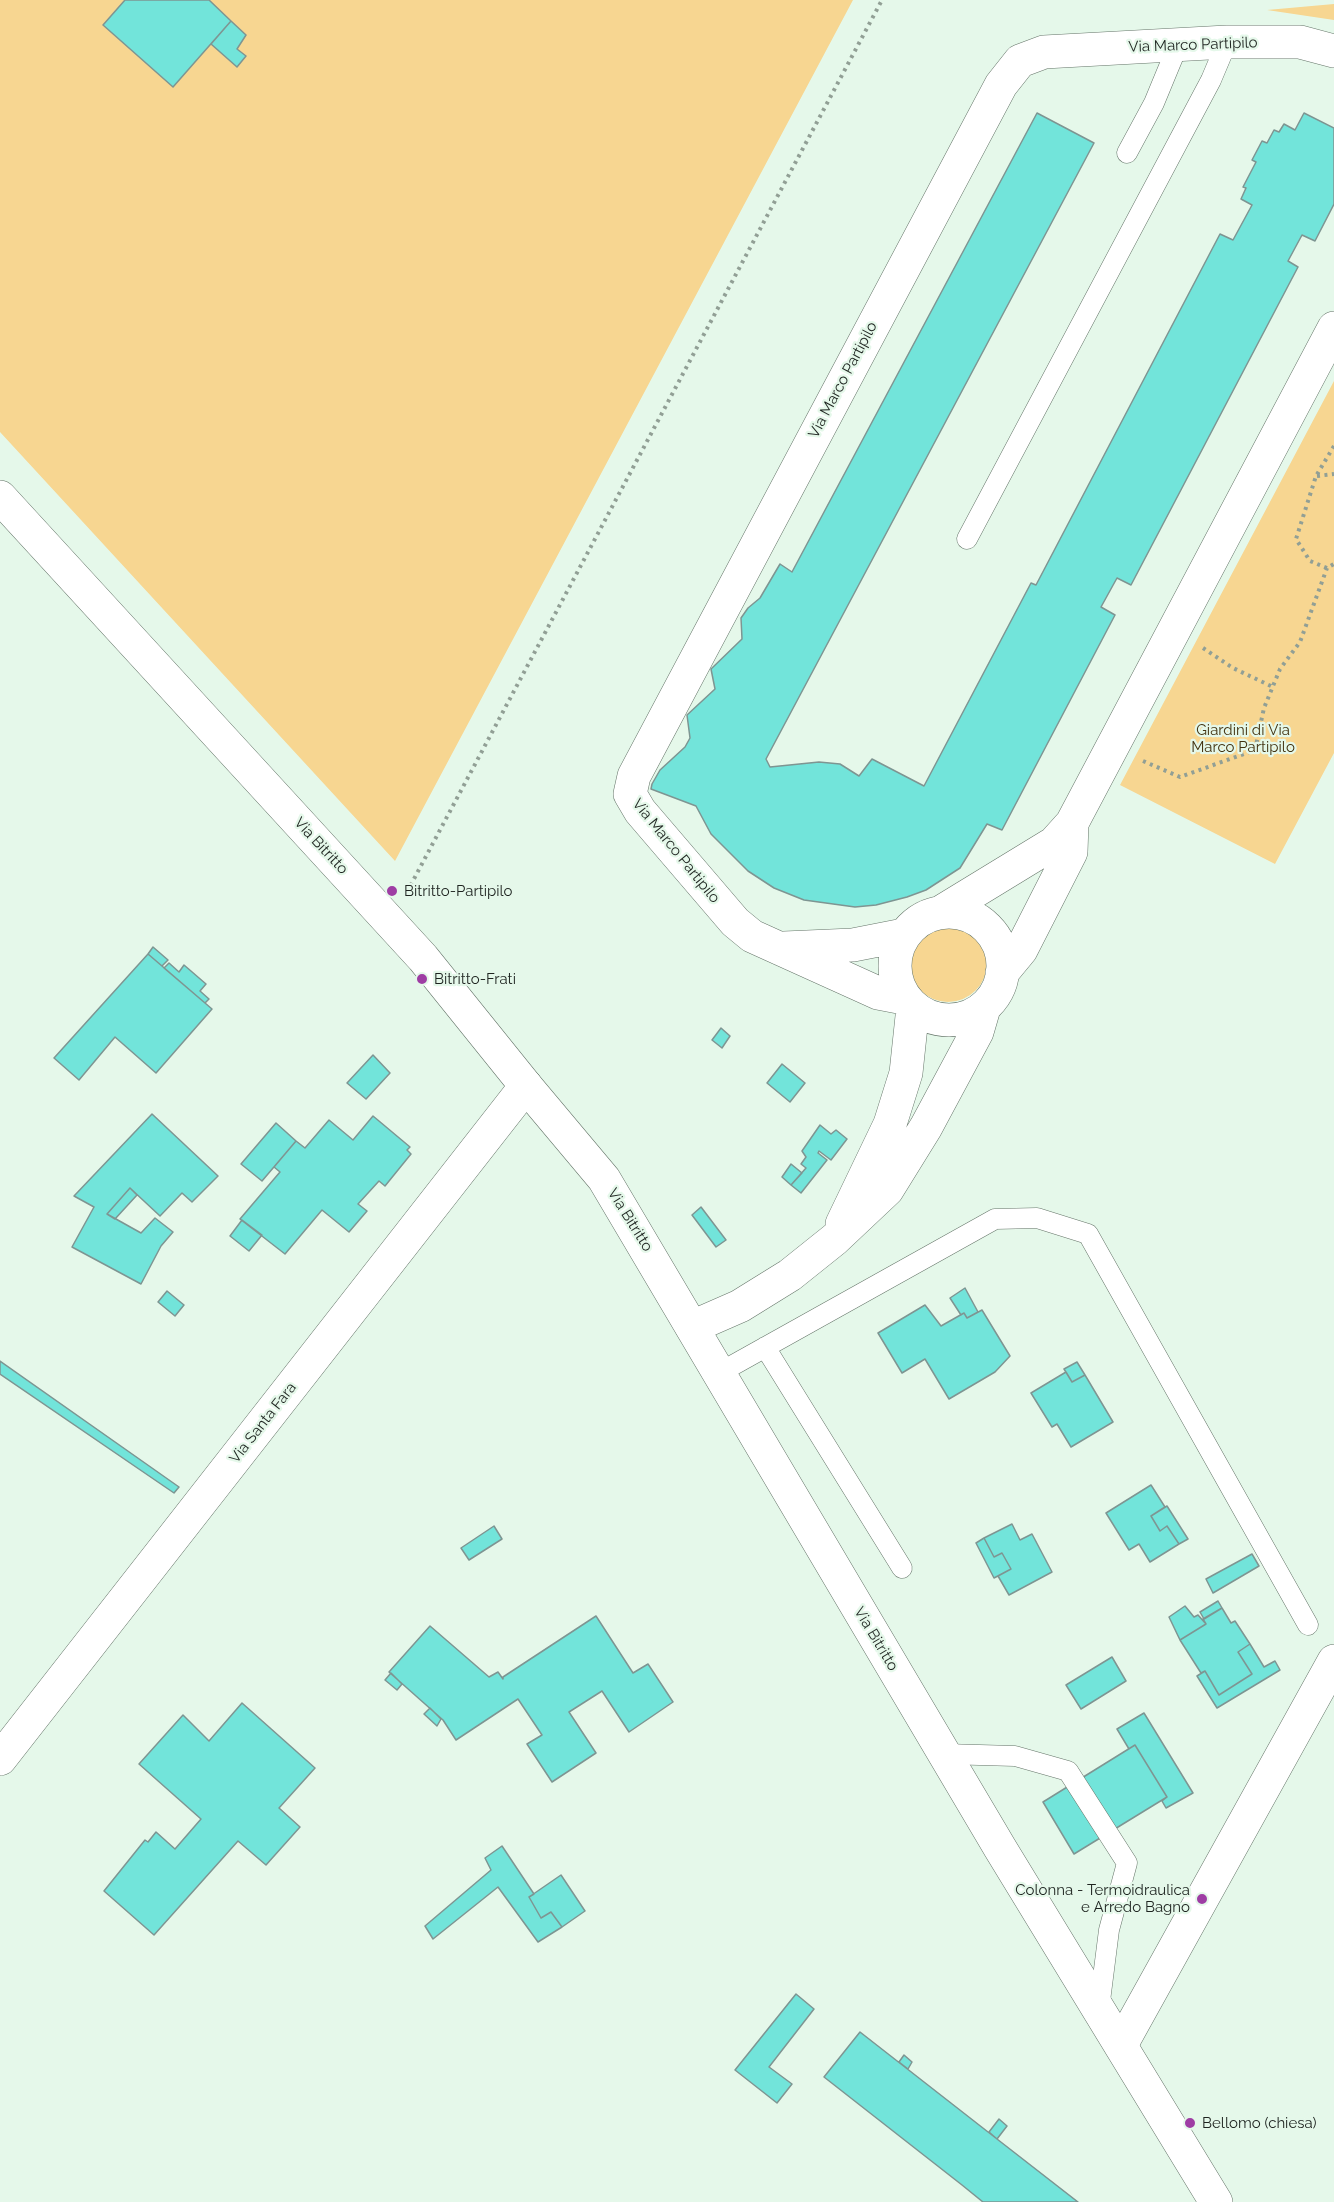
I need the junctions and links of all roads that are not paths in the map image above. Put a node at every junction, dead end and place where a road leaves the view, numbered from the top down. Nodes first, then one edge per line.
1 (1227, 42) junction
2 (1178, 45) junction
3 (1334, 51) edge
4 (1127, 153) dead end
5 (1334, 328) edge
6 (0, 497) edge
7 (967, 539) dead end
8 (1072, 823) junction
9 (941, 912) junction
10 (904, 935) junction
11 (777, 948) junction
12 (1002, 973) junction
13 (909, 1002) junction
14 (984, 1008) junction
15 (526, 1086) junction
16 (835, 1239) junction
17 (692, 1327) junction
18 (765, 1347) junction
19 (719, 1373) junction
20 (902, 1568) dead end
21 (1308, 1624) dead end
22 (1330, 1675) edge
23 (944, 1754) junction
24 (0, 1759) edge
25 (1100, 2009) junction
26 (1121, 2045) junction
27 (1216, 2202) edge

1 - 2 street, Via Marco Partipilo
1 - 3 street, Via Marco Partipilo
1 - 7 lane
2 - 4 lane
2 - 11 street, Via Marco Partipilo
5 - 8 street
6 - 15 street, Via Bitritto
8 - 9 street
8 - 12 street
9 - 10 street
9 - 12 street
10 - 11 street, Via Marco Partipilo
10 - 13 street
11 - 13 street, Via Marco Partipilo
12 - 14 street
13 - 14 street
13 - 16 street
14 - 16 street
15 - 17 street, Via Bitritto
15 - 24 street, Via Santa Fara
16 - 17 street
17 - 19 street, Via Bitritto
18 - 19 lane
18 - 20 lane
18 - 21 lane
19 - 23 street, Via Bitritto
22 - 26 street
23 - 25 street, Via Bitritto
23 - 25 lane
25 - 26 street, Via Bitritto
26 - 27 street, Via Bitritto

